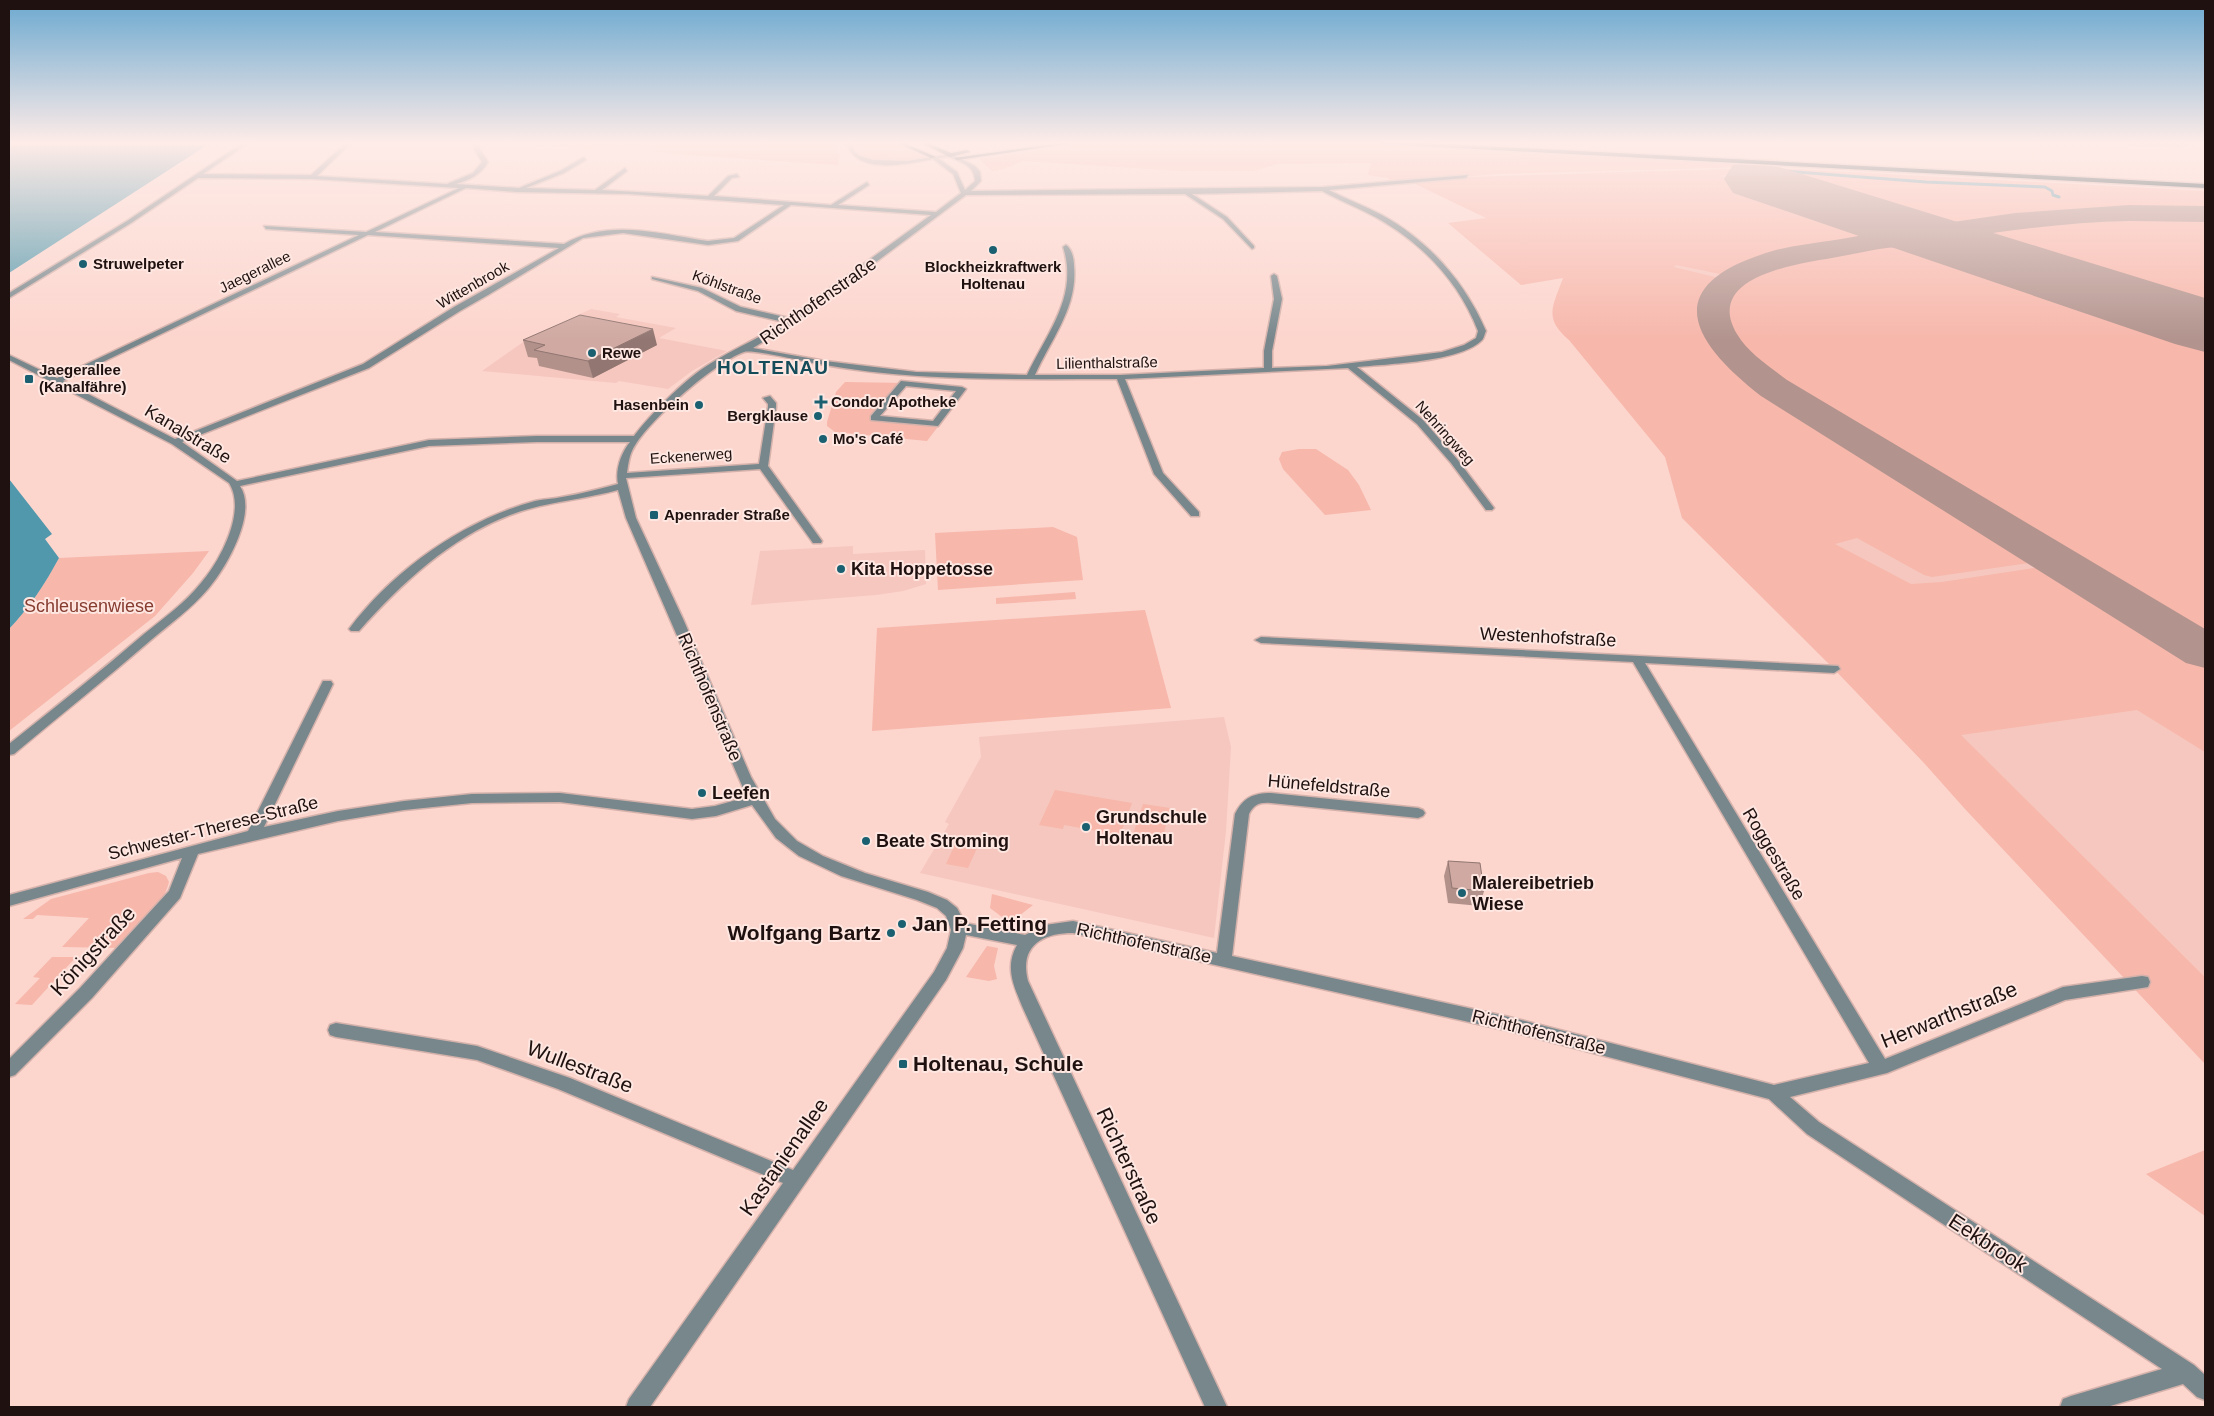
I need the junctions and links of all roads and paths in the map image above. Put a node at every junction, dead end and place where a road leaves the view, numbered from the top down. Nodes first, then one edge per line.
1 (147, 208) edge
2 (420, 208) edge
3 (783, 208) edge
4 (859, 208) edge
5 (945, 208) edge
6 (1210, 208) edge
7 (1363, 208) edge
8 (937, 214) junction
9 (266, 228) dead end
10 (368, 233) junction
11 (564, 246) junction
12 (1066, 247) dead end
13 (1252, 247) dead end
14 (1274, 276) dead end
15 (654, 278) dead end
16 (9, 296) edge
17 (791, 321) junction
18 (748, 349) junction
19 (9, 356) edge
20 (1350, 366) junction
21 (1268, 371) junction
22 (1030, 377) junction
23 (1120, 377) junction
24 (56, 381) junction
25 (767, 398) dead end
26 (935, 424) joint
27 (635, 439) junction
28 (174, 442) junction
29 (763, 466) junction
30 (622, 481) junction
31 (235, 484) junction
32 (1489, 508) dead end
33 (1195, 514) dead end
34 (817, 541) dead end
35 (356, 629) dead end
36 (1261, 640) dead end
37 (1637, 659) junction
38 (1834, 669) dead end
39 (327, 684) dead end
40 (9, 750) edge
41 (755, 799) junction
42 (1418, 813) dead end
43 (255, 832) junction
44 (192, 850) junction
45 (9, 900) edge
46 (959, 928) junction
47 (1027, 941) junction
48 (1224, 959) junction
49 (2142, 982) dead end
50 (336, 1030) dead end
51 (1881, 1068) junction
52 (9, 1070) edge
53 (1774, 1093) junction
54 (798, 1180) junction
55 (2186, 1373) junction
56 (2205, 1389) edge
57 (637, 1407) edge
58 (1216, 1407) edge
59 (2072, 1407) edge

1 - 16 street
2 - 10 street, Jaegerallee
3 - 11 street, Wittenbrook
4 - 8 street
5 - 8 street, Richthofenstraße
6 - 13 street
7 - 20 street, Lilienthalstraße
8 - 17 street, Richthofenstraße
9 - 10 street
10 - 11 street
10 - 24 street, Jaegerallee
11 - 28 street, Wittenbrook
12 - 22 street
14 - 21 street
15 - 17 street, Köhlstraße
17 - 18 street, Richthofenstraße
18 - 22 street, Lilienthalstraße
18 - 27 street, Richthofenstraße
19 - 24 street, Kanalstraße
20 - 21 street, Lilienthalstraße
20 - 32 street, Nehringweg
21 - 23 street, Lilienthalstraße
22 - 23 street, Lilienthalstraße
23 - 33 street
24 - 28 street, Kanalstraße
25 - 29 street
26 - 26 street
27 - 30 street, Richthofenstraße
27 - 31 street
28 - 31 street, Kanalstraße
29 - 30 street, Eckenerweg
29 - 34 street
30 - 35 street, Eckenerweg
30 - 41 street, Richthofenstraße
31 - 40 street, Kanalstraße
36 - 37 street, Westenhofstraße
37 - 38 street, Westenhofstraße
37 - 51 street, Roggestraße
39 - 43 street
41 - 43 street, Schwester-Therese-Straße
41 - 46 street, Richthofenstraße
42 - 48 street, Hünefeldstraße
43 - 44 street, Schwester-Therese-Straße
44 - 45 street, Schwester-Therese-Straße
44 - 52 street, Königstraße
46 - 47 street
46 - 54 street, Kastanienallee
47 - 48 street, Richthofenstraße
47 - 58 street, Richterstraße
48 - 53 street, Richthofenstraße
49 - 51 street, Herwarthstraße
50 - 54 street, Wullestraße
51 - 53 street, Herwarthstraße
53 - 55 street, Eekbrook
54 - 57 street, Kastanienallee
55 - 56 street, Eekbrook
55 - 59 street

